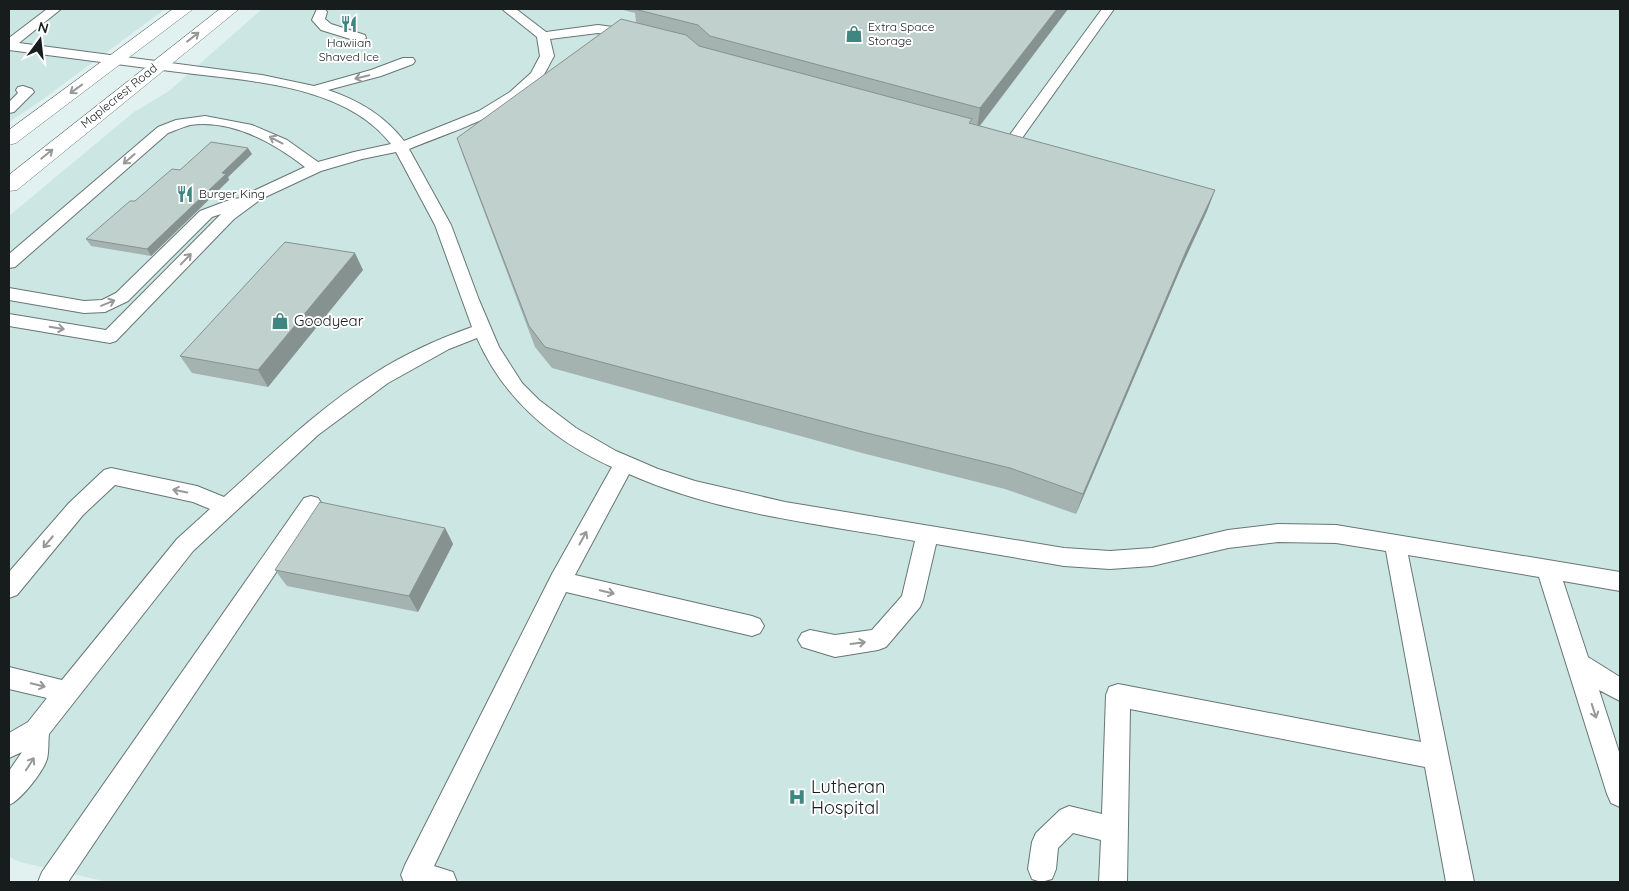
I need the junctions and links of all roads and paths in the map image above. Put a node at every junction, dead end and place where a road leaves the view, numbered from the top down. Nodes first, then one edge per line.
1 (55, 9) edge
2 (184, 9) edge
3 (230, 9) edge
4 (508, 9) edge
5 (1108, 9) edge
6 (320, 12) dead end
7 (543, 36) junction
8 (642, 36) edge
9 (360, 38) dead end
10 (9, 45) edge
11 (116, 60) junction
12 (408, 61) dead end
13 (157, 65) junction
14 (23, 90) dead end
15 (314, 90) junction
16 (9, 109) edge
17 (981, 137) edge
18 (9, 139) edge
19 (403, 146) junction
20 (316, 168) junction
21 (9, 184) edge
22 (255, 196) junction
23 (9, 263) edge
24 (9, 294) edge
25 (9, 320) edge
26 (483, 329) junction
27 (624, 464) junction
28 (311, 504) dead end
29 (226, 507) junction
30 (927, 534) junction
31 (1395, 544) junction
32 (1548, 569) junction
33 (560, 581) junction
34 (1620, 581) edge
35 (9, 588) edge
36 (752, 626) dead end
37 (810, 640) dead end
38 (1579, 664) junction
39 (9, 678) edge
40 (1620, 690) edge
41 (67, 692) junction
42 (37, 730) junction
43 (9, 746) edge
44 (1436, 757) junction
45 (9, 792) edge
46 (1620, 794) edge
47 (1114, 830) junction
48 (1042, 869) dead end
49 (52, 882) edge
50 (443, 882) edge
51 (1113, 882) edge
52 (1460, 882) edge

1 - 10 lane
2 - 11 main road, Maplecrest Road
13 -> 3 main road, Maplecrest Road
4 - 7 lane
5 - 17 lane
6 - 9 lane
7 - 8 lane
7 - 19 lane
10 - 11 lane
11 - 13 lane
11 -> 18 main road, Maplecrest Road
12 -> 15 lane
13 - 15 lane
21 -> 13 main road, Maplecrest Road
14 - 16 lane
15 - 19 lane
19 - 20 lane
19 - 26 lane
20 - 22 lane
20 -> 23 lane
24 -> 22 lane
25 -> 22 lane
26 - 27 lane
26 - 29 lane
27 - 30 lane
33 -> 27 lane
28 - 49 lane
29 -> 35 lane
29 - 41 lane
30 - 31 lane
37 -> 30 lane
31 - 32 lane
31 - 44 lane
32 - 34 lane
32 - 38 lane
33 -> 36 lane
33 - 50 lane
38 - 40 lane
38 -> 46 lane
39 -> 41 lane
41 - 42 lane
42 - 43 lane
45 -> 42 lane
44 - 47 lane
44 - 52 lane
47 - 48 lane
47 - 51 lane

